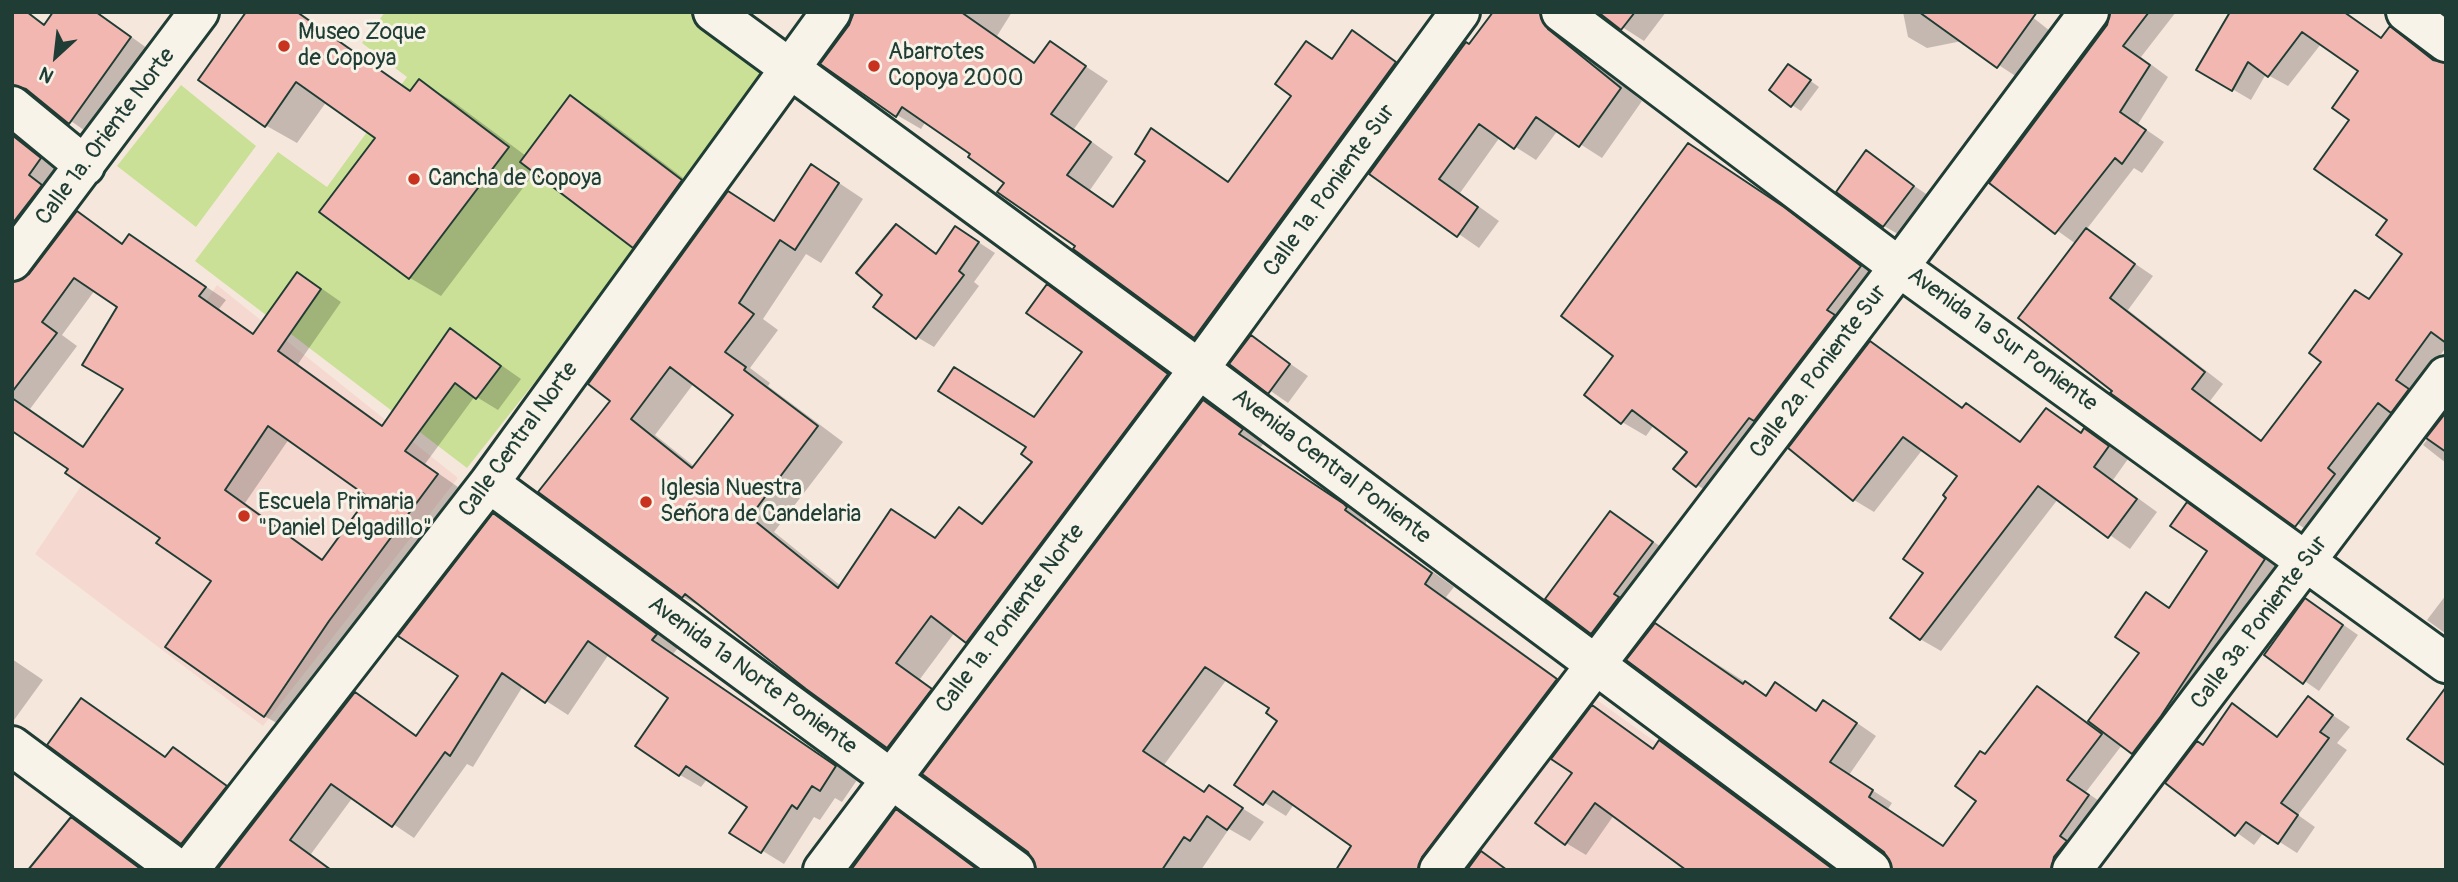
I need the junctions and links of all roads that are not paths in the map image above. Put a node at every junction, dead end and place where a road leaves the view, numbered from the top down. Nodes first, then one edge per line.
1 (199, 12) edge
2 (713, 12) edge
3 (831, 12) edge
4 (1460, 12) edge
5 (1561, 12) edge
6 (2089, 12) edge
7 (2406, 12) edge
8 (2446, 42) edge
9 (788, 69) junction
10 (12, 106) edge
11 (85, 166) junction
12 (12, 261) edge
13 (1899, 267) junction
14 (1199, 369) junction
15 (2446, 376) edge
16 (489, 483) junction
17 (2308, 561) junction
18 (2446, 663) edge
19 (1597, 664) junction
20 (12, 746) edge
21 (892, 778) junction
22 (179, 870) edge
23 (189, 870) edge
24 (823, 870) edge
25 (1015, 870) edge
26 (1439, 870) edge
27 (1871, 870) edge
28 (2072, 870) edge

1 - 11 street, Calle 1a. Oriente Norte
2 - 9 street, Avenida Central Poniente
3 - 9 street, Calle Central Norte
4 - 14 street, Calle 1a. Poniente Sur
5 - 13 street, Avenida 1a Sur Poniente
6 - 13 street, Calle 2a. Poniente Sur
7 - 8 street
9 - 14 street, Avenida Central Poniente
9 - 16 street, Calle Central Norte
10 - 11 street
11 - 12 street, Calle 1a. Oriente Norte
13 - 17 street, Avenida 1a Sur Poniente
13 - 19 street, Calle 2a. Poniente Sur
14 - 19 street, Avenida Central Poniente
14 - 21 street, Calle 1a. Poniente Norte
15 - 17 street, Calle 3a. Poniente Sur
16 - 21 street, Avenida 1a Norte Poniente
16 - 23 street, Calle Central Norte
17 - 18 street, Avenida 1a Sur Poniente
17 - 28 street, Calle 3a. Poniente Sur
19 - 26 street, Calle 2a. Poniente Sur
19 - 27 street, Avenida Central Poniente
20 - 22 street
21 - 24 street, Calle 1a. Poniente Norte
21 - 25 street, Avenida 1a Norte Poniente

